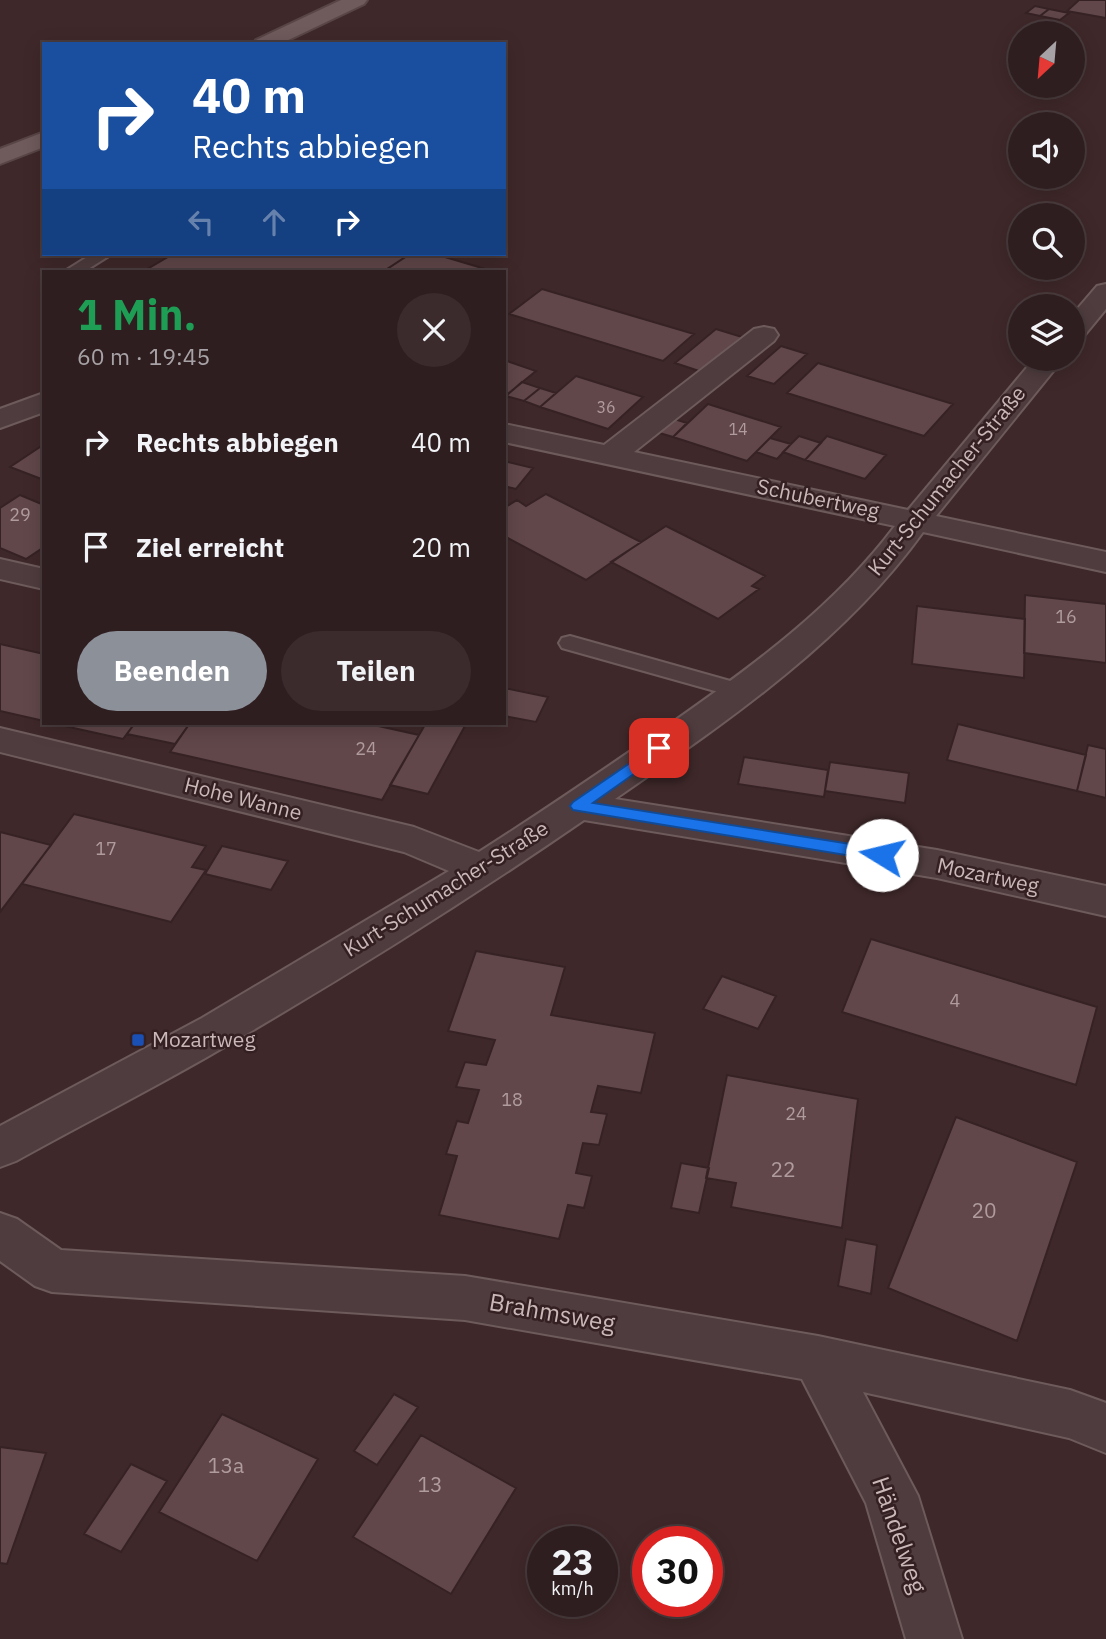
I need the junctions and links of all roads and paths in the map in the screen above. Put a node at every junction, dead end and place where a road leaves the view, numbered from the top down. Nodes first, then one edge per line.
1 (357, 0) edge
2 (267, 42) edge
3 (42, 140) edge
4 (0, 157) edge
5 (100, 256) edge
6 (75, 270) edge
7 (1106, 292) edge
8 (1085, 317) edge
9 (764, 335) dead end
10 (1039, 371) edge
11 (42, 403) edge
12 (0, 419) edge
13 (506, 433) edge
14 (611, 455) junction
15 (916, 520) junction
16 (1106, 562) edge
17 (0, 569) edge
18 (42, 579) edge
19 (570, 643) dead end
20 (740, 691) junction
21 (0, 740) edge
22 (578, 806) junction
23 (482, 869) junction
24 (1106, 901) edge
25 (0, 1148) edge
26 (0, 1234) edge
27 (818, 1359) junction
28 (1106, 1428) edge
29 (934, 1639) edge

1 - 2 main road
3 - 4 main road
5 - 6 lane
7 - 8 street
9 - 14 street
10 - 15 street, Kurt-Schumacher-Straße
11 - 12 street
13 - 14 street, Schubertweg
14 - 15 street, Schubertweg
15 - 16 street, Schubertweg
15 - 20 street, Kurt-Schumacher-Straße
17 - 18 street
19 - 20 lane
20 - 22 street, Kurt-Schumacher-Straße
21 - 23 street, Hohe Wanne
22 - 23 street, Kurt-Schumacher-Straße
22 - 24 street, Mozartweg
23 - 25 street, Kurt-Schumacher-Straße
26 - 27 street, Brahmsweg
27 - 28 street, Brahmsweg
27 - 29 street, Händelweg

